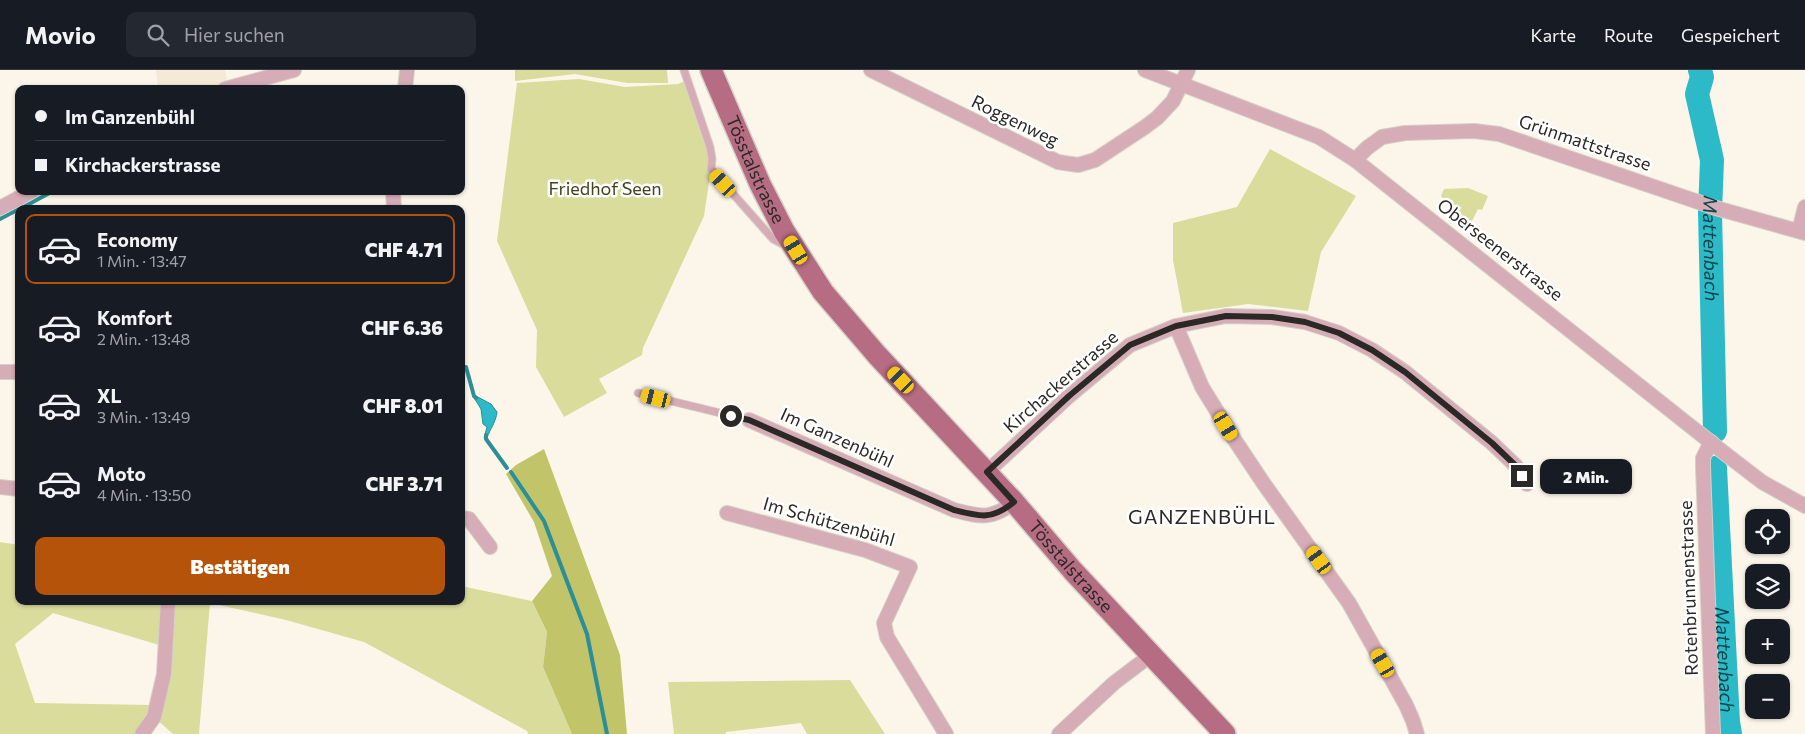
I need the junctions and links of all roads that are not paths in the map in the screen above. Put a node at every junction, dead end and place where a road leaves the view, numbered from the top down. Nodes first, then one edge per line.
1 (294, 70) edge
2 (407, 70) edge
3 (684, 70) edge
4 (711, 70) edge
5 (871, 70) edge
6 (1145, 70) edge
7 (1188, 70) edge
8 (1180, 84) junction
9 (240, 85) edge
10 (405, 85) edge
11 (1355, 160) junction
12 (24, 195) edge
13 (1805, 207) edge
14 (0, 208) edge
15 (1802, 232) edge
16 (796, 250) junction
17 (1176, 326) junction
18 (0, 372) edge
19 (15, 372) edge
20 (638, 393) dead end
21 (749, 420) joint
22 (1711, 442) junction
23 (987, 472) junction
24 (1527, 484) dead end
25 (0, 487) edge
26 (15, 489) edge
27 (1014, 502) junction
28 (1805, 506) edge
29 (727, 513) dead end
30 (465, 519) edge
31 (490, 547) dead end
32 (168, 605) edge
33 (1148, 652) junction
34 (142, 734) edge
35 (946, 734) edge
36 (1059, 734) edge
37 (1225, 734) edge
38 (1417, 734) edge
39 (1713, 734) edge

1 - 9 street
2 - 10 street
3 - 16 lane
4 - 16 main road, Tösstalstrasse
5 - 8 street, Roggenweg
6 - 8 street, Oberseenerstrasse
7 - 8 street, Roggenweg
8 - 11 street, Oberseenerstrasse
11 - 15 street, Grünmattstrasse
11 - 22 street, Oberseenerstrasse
12 - 14 street
13 - 15 street
16 - 23 main road, Tösstalstrasse
17 - 23 street, Kirchackerstrasse
17 - 24 street, Kirchackerstrasse
17 - 38 street
18 - 19 street
20 - 21 lane, Im Ganzenbühl
21 - 27 street, Im Ganzenbühl
22 - 28 street, Oberseenerstrasse
22 - 39 street, Rotenbrunnenstrasse
23 - 27 main road, Tösstalstrasse
25 - 26 street
27 - 33 main road, Tösstalstrasse
29 - 35 street, Im Schützenbühl
30 - 31 street
32 - 34 street
33 - 36 street
33 - 37 main road, Tösstalstrasse

